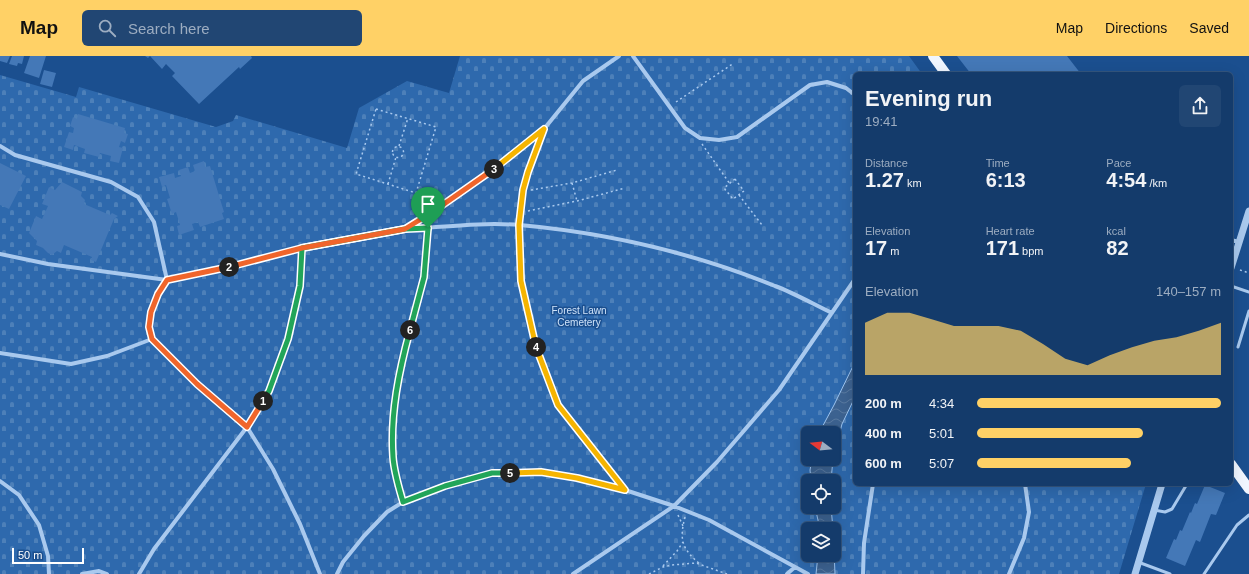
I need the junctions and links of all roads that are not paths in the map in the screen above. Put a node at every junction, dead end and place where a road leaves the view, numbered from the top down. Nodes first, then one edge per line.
1 (619, 56) edge
2 (633, 56) edge
3 (933, 56) edge
4 (945, 72) edge
5 (853, 93) edge
6 (544, 129) junction
7 (0, 146) edge
8 (1249, 210) edge
9 (519, 225) junction
10 (428, 228) junction
11 (405, 229) junction
12 (1233, 240) edge
13 (1239, 242) junction
14 (302, 248) junction
15 (0, 254) edge
16 (1233, 262) edge
17 (167, 280) junction
18 (853, 282) edge
19 (1233, 287) edge
20 (1249, 292) edge
21 (1249, 311) edge
22 (832, 313) junction
23 (152, 339) junction
24 (1238, 348) dead end
25 (0, 352) edge
26 (247, 427) junction
27 (1233, 467) edge
28 (0, 480) edge
29 (873, 486) edge
30 (1025, 486) edge
31 (1161, 486) edge
32 (1186, 486) edge
33 (1249, 489) edge
34 (625, 490) junction
35 (403, 502) junction
36 (674, 506) junction
37 (1154, 510) junction
38 (1249, 516) edge
39 (1138, 562) junction
40 (795, 567) junction
41 (49, 574) edge
42 (82, 574) edge
43 (107, 574) edge
44 (139, 574) edge
45 (320, 574) edge
46 (337, 574) edge
47 (573, 574) edge
48 (788, 574) edge
49 (808, 574) edge
50 (863, 574) edge
51 (1009, 574) edge
52 (1135, 574) edge
53 (1170, 574) edge
54 (1204, 574) edge

1 - 6 street
2 - 5 street
3 - 4 main road
6 - 9 street
6 - 11 street
7 - 17 street
8 - 13 street
9 - 10 street
9 - 22 street
9 - 34 street
10 - 11 street
10 - 35 street
11 - 14 street
12 - 13 street
13 - 16 street
14 - 17 street
14 - 26 street
15 - 17 street
17 - 23 street
18 - 22 street
19 - 20 lane
21 - 24 lane
22 - 36 street
23 - 25 street
23 - 26 street
26 - 44 street
26 - 45 street
27 - 33 main road
28 - 41 street
29 - 50 street
30 - 51 street
31 - 37 street
32 - 37 lane
34 - 35 street
34 - 36 street
35 - 46 street
36 - 40 street
36 - 47 street
37 - 39 street
38 - 54 lane
39 - 52 street
39 - 53 lane
40 - 48 street
40 - 49 street
42 - 43 street

